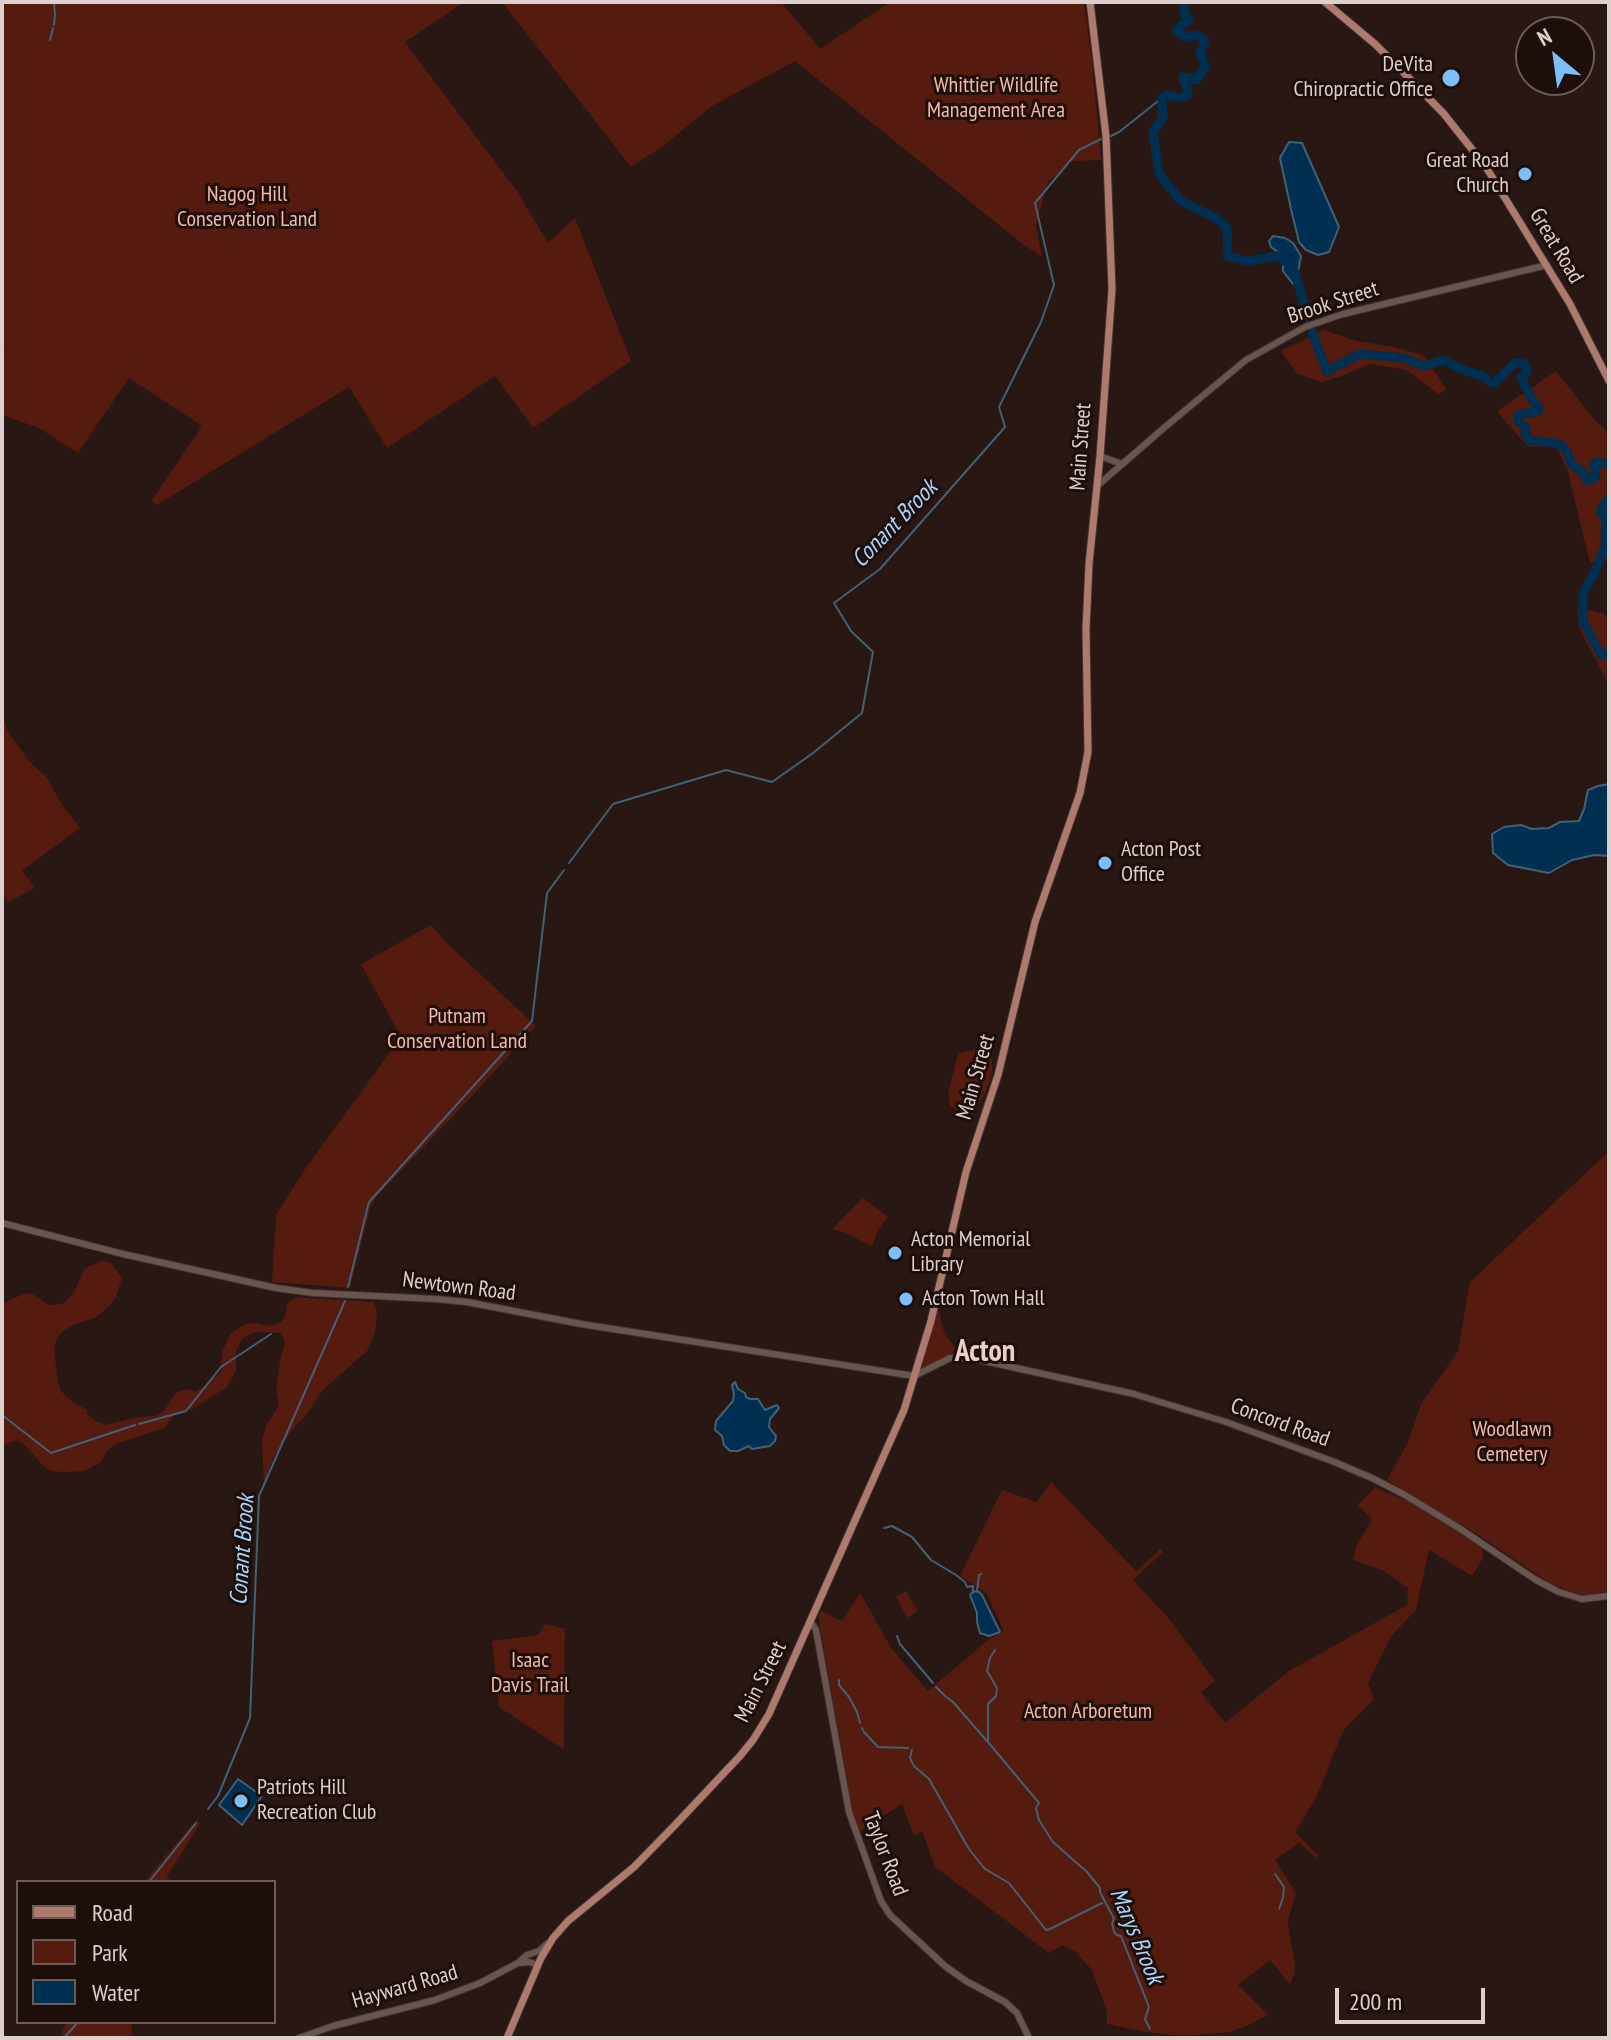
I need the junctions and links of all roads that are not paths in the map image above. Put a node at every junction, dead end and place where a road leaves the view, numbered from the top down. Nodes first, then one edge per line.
1 (1090, 2) edge
2 (1325, 2) edge
3 (1547, 265) junction
4 (1609, 381) edge
5 (1100, 456) junction
6 (1122, 464) junction
7 (1097, 486) junction
8 (2, 1223) edge
9 (914, 1376) junction
10 (1609, 1596) edge
11 (810, 1621) junction
12 (553, 1938) junction
13 (531, 1954) junction
14 (539, 1961) junction
15 (518, 1963) junction
16 (299, 2038) edge
17 (507, 2038) edge
18 (1029, 2038) edge

1 - 5 main road, Main Street
2 - 3 main road, Great Road
3 - 4 main road, Great Road
3 - 6 street, Brook Street
5 - 6 street
5 - 7 main road, Main Street
6 - 7 street, Brook Street
7 - 9 main road, Main Street
8 - 9 street, Newtown Road
9 - 10 street, Concord Road
9 - 11 main road, Main Street
11 - 12 main road, Main Street
11 - 18 street, Taylor Road
12 - 13 street, Hayward Road
12 - 14 main road, Main Street
13 - 14 street
13 - 15 street, Hayward Road
14 - 15 street
14 - 17 main road, Main Street
15 - 16 street, Hayward Road

